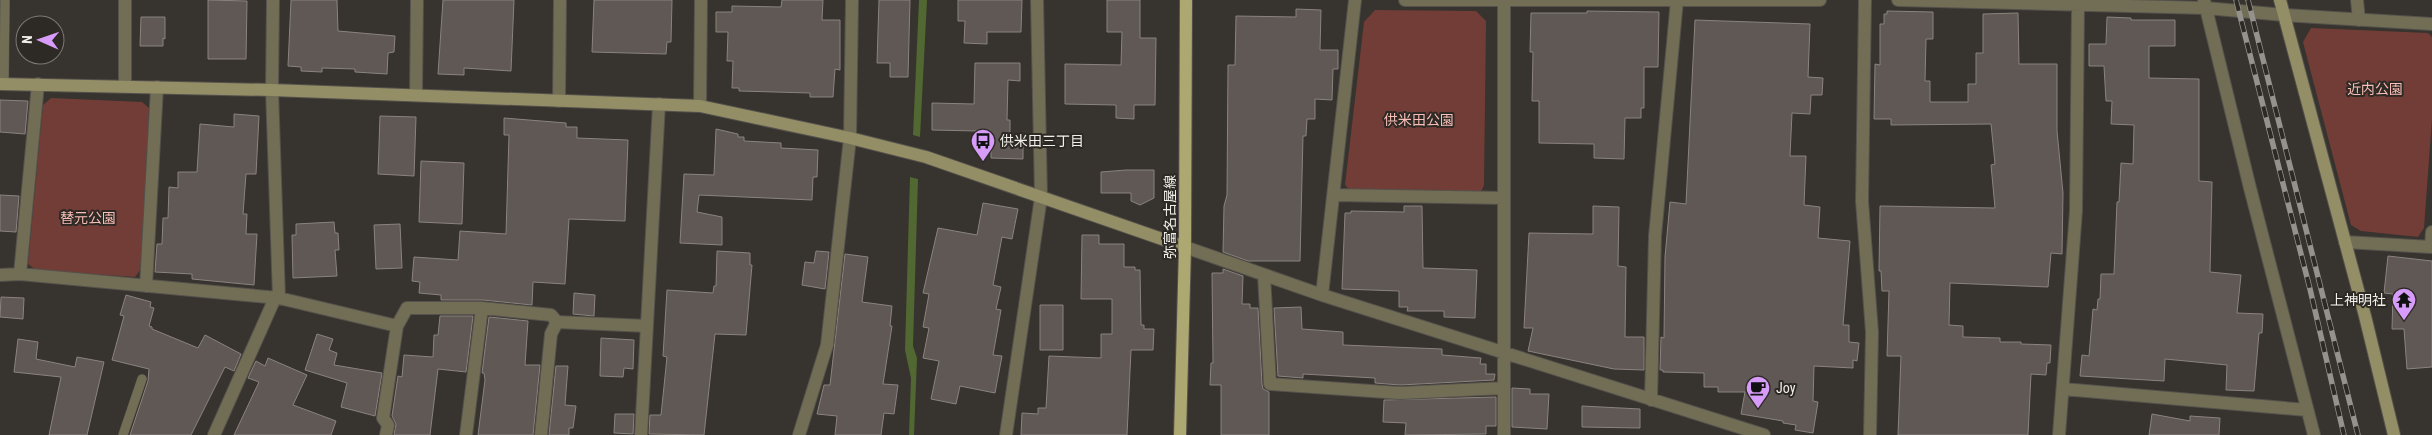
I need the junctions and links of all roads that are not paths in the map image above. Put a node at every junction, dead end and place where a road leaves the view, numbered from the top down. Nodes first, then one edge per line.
1 (5, 0) edge
2 (125, 0) edge
3 (273, 0) edge
4 (417, 0) edge
5 (560, 0) edge
6 (701, 0) edge
7 (852, 0) edge
8 (1037, 0) edge
9 (1186, 0) edge
10 (1355, 0) edge
11 (1406, 0) edge
12 (1504, 0) edge
13 (1678, 0) edge
14 (1820, 0) edge
15 (1865, 0) edge
16 (1898, 0) edge
17 (2280, 0) edge
18 (2357, 0) edge
19 (2020, 1) edge
20 (2078, 3) junction
21 (2205, 4) edge
22 (2284, 15) junction
23 (2359, 20) junction
24 (2432, 24) edge
25 (2, 84) edge
26 (38, 84) junction
27 (125, 86) junction
28 (157, 87) junction
29 (272, 90) junction
30 (416, 95) junction
31 (559, 101) junction
32 (660, 104) junction
33 (700, 106) junction
34 (850, 138) junction
35 (1334, 195) junction
36 (1041, 197) junction
37 (1504, 198) junction
38 (2432, 232) edge
39 (2345, 242) junction
40 (1185, 247) junction
41 (20, 274) junction
42 (0, 275) edge
43 (1264, 275) junction
44 (146, 286) junction
45 (1322, 295) junction
46 (277, 298) junction
47 (482, 308) junction
48 (557, 322) junction
49 (397, 326) junction
50 (647, 326) junction
51 (1504, 353) junction
52 (142, 379) dead end
53 (1504, 388) junction
54 (2063, 389) junction
55 (1652, 400) junction
56 (2307, 410) junction
57 (124, 435) edge
58 (214, 435) edge
59 (386, 435) edge
60 (466, 435) edge
61 (541, 435) edge
62 (641, 435) edge
63 (799, 435) edge
64 (1006, 435) edge
65 (1180, 435) edge
66 (1504, 435) edge
67 (1764, 435) edge
68 (1870, 435) edge
69 (2059, 435) edge
70 (2314, 435) edge
71 (2394, 435) edge

1 - 25 lane
2 - 27 street
3 - 29 street
4 - 30 street
5 - 31 street
6 - 33 street
7 - 34 street
8 - 36 street
9 - 40 main road, 弥富名古屋線
10 - 35 street
11 - 12 street
12 - 13 street
12 - 37 street
13 - 14 street
13 - 55 street
15 - 68 street
16 - 19 street
17 - 22 street
18 - 23 street
19 - 20 street
20 - 21 street
20 - 54 street
21 - 22 street
21 - 56 street
22 - 23 street
22 - 39 street
23 - 24 street
25 - 26 street
26 - 27 street
26 - 41 street
27 - 28 street
28 - 29 street
28 - 44 street
29 - 30 street
29 - 46 street
30 - 31 street
31 - 32 street
32 - 33 street
32 - 50 street
33 - 34 street
34 - 36 street
34 - 63 street
35 - 37 street
35 - 45 street
36 - 40 street
36 - 64 street
37 - 51 street
38 - 39 street
39 - 71 street
40 - 43 street
40 - 65 main road, 弥富名古屋線
41 - 42 street
41 - 44 street
43 - 45 street
43 - 53 street
44 - 46 street
45 - 51 street
46 - 49 street
46 - 58 street
47 - 48 street
47 - 49 street
47 - 60 street
48 - 50 street
48 - 61 street
49 - 59 street
50 - 62 street
51 - 53 street
51 - 55 street
52 - 57 lane
53 - 66 street
54 - 56 street
54 - 69 street
55 - 67 street
56 - 70 street

